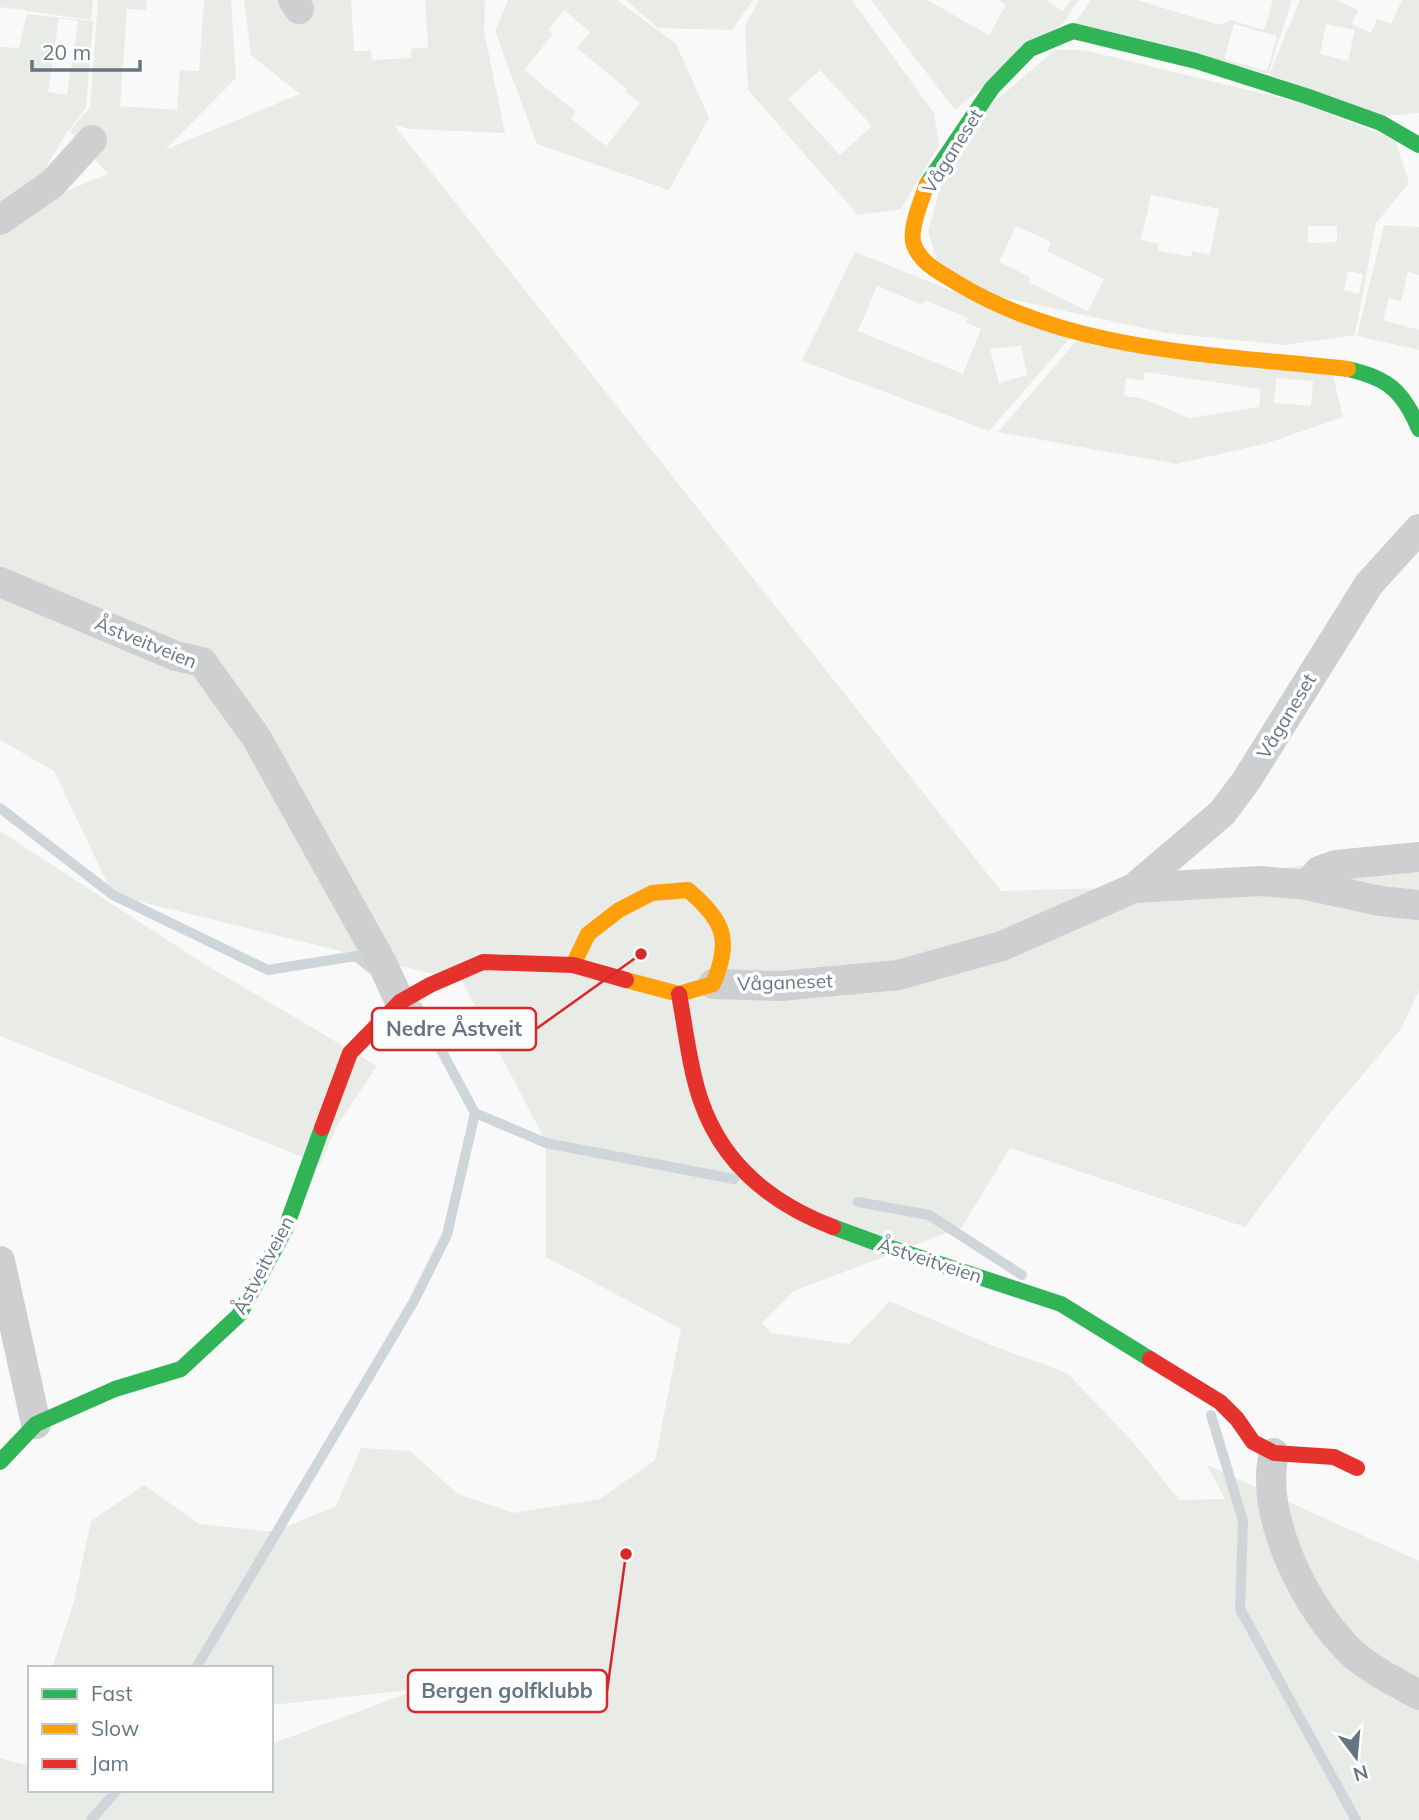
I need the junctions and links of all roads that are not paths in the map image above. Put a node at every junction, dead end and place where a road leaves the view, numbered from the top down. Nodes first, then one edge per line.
1 (92, 140) dead end
2 (1419, 145) edge
3 (0, 220) edge
4 (1419, 429) edge
5 (1419, 529) edge
6 (0, 582) edge
7 (1419, 857) edge
8 (1307, 885) junction
9 (1135, 888) junction
10 (1419, 905) edge
11 (573, 965) junction
12 (713, 984) junction
13 (679, 994) junction
14 (400, 1002) junction
15 (0, 1261) edge
16 (36, 1424) junction
17 (1274, 1453) junction
18 (0, 1462) edge
19 (1357, 1468) dead end
20 (1419, 1695) edge

1 - 3 street
2 - 4 street, Våganeset
5 - 9 street, Våganeset
6 - 14 street, Åstveitveien
7 - 8 street
8 - 9 street, Våganeset
8 - 10 street, Våganeset
9 - 12 street, Våganeset
11 - 12 street
11 - 13 street, Åstveitveien
11 - 14 street, Åstveitveien
12 - 13 street
13 - 17 street, Åstveitveien
14 - 16 street, Åstveitveien
15 - 16 street
16 - 18 street, Åstveitveien
17 - 19 street
17 - 20 street

